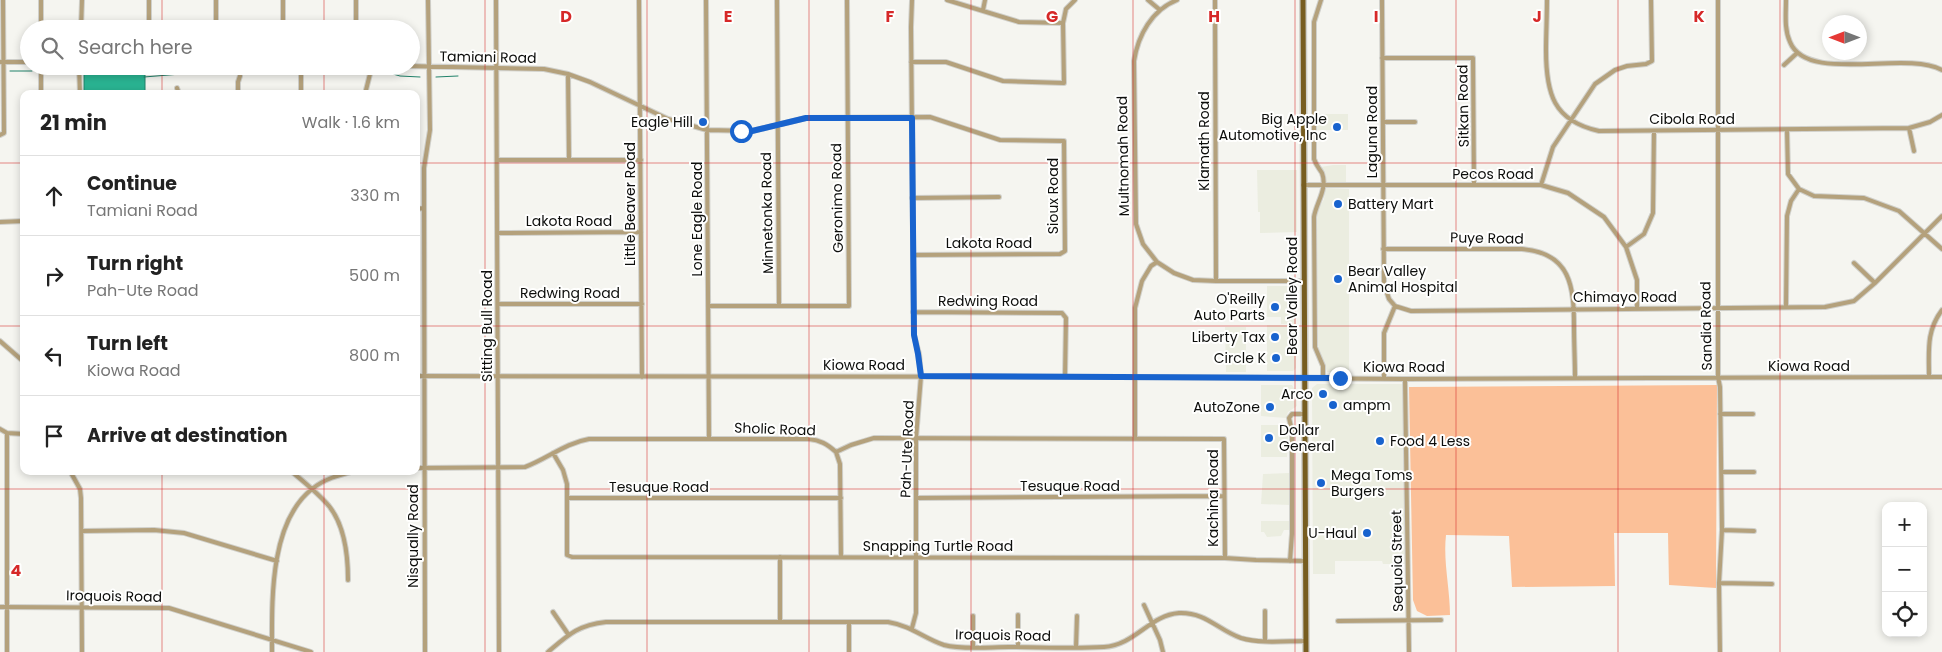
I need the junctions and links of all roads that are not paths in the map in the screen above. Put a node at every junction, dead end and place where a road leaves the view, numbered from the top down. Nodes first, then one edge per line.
1 (3, 0) edge
2 (40, 0) edge
3 (82, 0) edge
4 (149, 0) edge
5 (216, 0) edge
6 (284, 0) edge
7 (356, 0) edge
8 (428, 0) edge
9 (496, 0) edge
10 (640, 0) edge
11 (706, 0) edge
12 (777, 0) edge
13 (846, 0) edge
14 (912, 0) edge
15 (947, 0) edge
16 (985, 0) edge
17 (1075, 0) edge
18 (1148, 0) edge
19 (1178, 0) edge
20 (1215, 0) edge
21 (1303, 0) edge
22 (1322, 0) edge
23 (1382, 0) edge
24 (1547, 0) edge
25 (1651, 0) edge
26 (1718, 0) edge
27 (1786, 0) edge
28 (983, 10) junction
29 (1160, 10) junction
30 (41, 20) edge
31 (81, 20) edge
32 (148, 20) edge
33 (216, 20) edge
34 (283, 20) edge
35 (356, 20) edge
36 (1063, 23) junction
37 (1796, 54) junction
38 (1382, 58) junction
39 (1, 62) edge
40 (20, 62) edge
41 (911, 62) junction
42 (1784, 65) dead end
43 (420, 67) edge
44 (429, 67) junction
45 (496, 67) junction
46 (1942, 70) edge
47 (568, 74) junction
48 (41, 75) edge
49 (79, 75) edge
50 (301, 75) edge
51 (370, 75) edge
52 (240, 76) dead end
53 (41, 90) edge
54 (80, 90) edge
55 (238, 90) edge
56 (301, 90) edge
57 (366, 90) edge
58 (640, 107) junction
59 (1942, 115) edge
60 (847, 118) junction
61 (912, 118) junction
62 (1570, 121) junction
63 (1383, 122) junction
64 (1415, 122) dead end
65 (777, 126) junction
66 (1909, 128) junction
67 (707, 130) junction
68 (1718, 130) junction
69 (1787, 130) junction
70 (1654, 131) junction
71 (2, 134) edge
72 (1064, 141) joint
73 (1914, 151) dead end
74 (497, 160) junction
75 (569, 160) junction
76 (640, 160) junction
77 (1474, 184) junction
78 (1322, 185) junction
79 (1383, 185) junction
80 (1303, 186) junction
81 (1541, 186) junction
82 (1799, 189) junction
83 (999, 197) dead end
84 (912, 198) junction
85 (420, 208) edge
86 (424, 208) junction
87 (1942, 216) edge
88 (0, 222) edge
89 (20, 222) edge
90 (641, 232) junction
91 (497, 233) junction
92 (1924, 234) junction
93 (1626, 247) junction
94 (1383, 249) junction
95 (1942, 249) edge
96 (1065, 251) joint
97 (913, 254) junction
98 (1157, 262) junction
99 (1854, 264) dead end
100 (1216, 281) junction
101 (1303, 281) junction
102 (1875, 283) junction
103 (498, 304) junction
104 (642, 304) junction
105 (708, 306) junction
106 (779, 306) junction
107 (1395, 306) junction
108 (1786, 306) junction
109 (1574, 308) junction
110 (1637, 308) junction
111 (1717, 308) junction
112 (1942, 310) edge
113 (913, 312) junction
114 (0, 342) edge
115 (20, 359) edge
116 (420, 376) edge
117 (425, 376) junction
118 (709, 376) junction
119 (921, 376) junction
120 (498, 377) junction
121 (642, 377) junction
122 (1065, 377) junction
123 (1136, 377) junction
124 (1575, 377) junction
125 (1718, 377) junction
126 (1929, 377) junction
127 (1942, 377) edge
128 (1304, 378) junction
129 (1323, 378) junction
130 (1384, 379) junction
131 (1405, 379) junction
132 (1304, 414) junction
133 (1720, 414) junction
134 (1753, 414) dead end
135 (0, 429) edge
136 (7, 433) junction
137 (20, 434) edge
138 (916, 438) junction
139 (1135, 438) junction
140 (709, 439) junction
141 (836, 452) junction
142 (553, 454) junction
143 (420, 468) edge
144 (424, 468) junction
145 (498, 468) junction
146 (1722, 472) junction
147 (1754, 472) dead end
148 (72, 475) edge
149 (296, 475) edge
150 (341, 475) edge
151 (312, 489) junction
152 (1224, 496) junction
153 (567, 498) junction
154 (841, 498) junction
155 (916, 498) junction
156 (1722, 530) junction
157 (82, 531) junction
158 (1754, 531) dead end
159 (0, 532) edge
160 (7, 532) junction
161 (780, 557) junction
162 (840, 557) junction
163 (916, 558) junction
164 (1225, 558) junction
165 (1290, 560) junction
166 (1305, 560) junction
167 (277, 561) junction
168 (348, 580) dead end
169 (1719, 583) junction
170 (1772, 584) dead end
171 (1144, 605) dead end
172 (0, 607) edge
173 (7, 607) junction
174 (82, 607) junction
175 (1264, 611) dead end
176 (554, 612) dead end
177 (1018, 615) dead end
178 (973, 616) dead end
179 (1077, 616) dead end
180 (1408, 620) junction
181 (1441, 620) dead end
182 (1338, 621) dead end
183 (780, 622) junction
184 (848, 622) junction
185 (1153, 622) junction
186 (912, 628) junction
187 (568, 634) junction
188 (272, 639) junction
189 (1265, 641) junction
190 (1306, 641) junction
191 (973, 647) junction
192 (1018, 647) junction
193 (1076, 647) junction
194 (554, 650) edge
195 (7, 652) edge
196 (82, 652) edge
197 (272, 652) edge
198 (311, 652) edge
199 (425, 652) edge
200 (499, 652) edge
201 (548, 652) edge
202 (848, 652) edge
203 (1163, 652) edge
204 (1306, 652) edge
205 (1409, 652) edge
206 (1720, 652) edge

1 - 39 street
2 - 30 street
3 - 31 street
4 - 32 street
5 - 33 street
6 - 34 street
7 - 35 street
8 - 44 street, Nisqually Road
9 - 45 street, Sitting Bull Road
10 - 58 street, Little Beaver Road
11 - 67 street, Lone Eagle Road
12 - 65 street, Minnetonka Road
13 - 60 street, Geronimo Road
14 - 41 street, Pah-Ute Road
15 - 28 street
16 - 28 street
17 - 36 street
18 - 29 street
19 - 29 street, Multnomah Road
20 - 100 street, Klamath Road
21 - 80 main road, Bear Valley Road
22 - 78 street
23 - 38 street, Laguna Road
24 - 62 street, Cibola Road
25 - 62 street
26 - 68 street, Sandia Road
27 - 37 street
28 - 36 street
29 - 98 street, Multnomah Road
36 - 41 street
37 - 42 street
37 - 46 street
38 - 63 street, Laguna Road
38 - 77 street, Sitkan Road
39 - 40 street
39 - 71 street
41 - 61 street, Pah-Ute Road
43 - 44 street, Tamiani Road
44 - 45 street, Tamiani Road
44 - 86 street, Nisqually Road
45 - 47 street, Tamiani Road
45 - 74 street, Sitting Bull Road
47 - 58 street, Tamiani Road
47 - 75 street
48 - 53 street
49 - 54 street
50 - 56 street
51 - 57 street
52 - 55 street
58 - 67 street, Tamiani Road
58 - 76 street, Little Beaver Road
59 - 66 street, Cibola Road
60 - 61 street, Tamiani Road
60 - 65 street, Tamiani Road
60 - 106 street, Geronimo Road
61 - 72 street, Tamiani Road
61 - 84 street, Pah-Ute Road
62 - 70 street, Cibola Road
62 - 81 street
63 - 64 street
63 - 79 street, Laguna Road
65 - 67 street, Tamiani Road
65 - 106 street, Minnetonka Road
66 - 69 street, Cibola Road
66 - 73 street
67 - 105 street, Lone Eagle Road
68 - 69 street, Cibola Road
68 - 70 street, Cibola Road
68 - 111 street, Sandia Road
69 - 82 street
70 - 93 street
72 - 96 street, Sioux Road
74 - 75 street
74 - 91 street, Sitting Bull Road
75 - 76 street
76 - 90 street, Little Beaver Road
77 - 79 street, Pecos Road
77 - 81 street, Pecos Road
78 - 79 street, Pecos Road
78 - 80 street, Pecos Road
78 - 129 street
79 - 94 street, Laguna Road
80 - 101 main road, Bear Valley Road
81 - 93 street, Pecos Road
82 - 92 street
82 - 108 street
83 - 84 street
84 - 97 street, Pah-Ute Road
85 - 86 street
86 - 117 street, Nisqually Road
87 - 92 street, Chimayo Road
88 - 89 street
90 - 91 street, Lakota Road
90 - 104 street, Little Beaver Road
91 - 103 street, Sitting Bull Road
92 - 95 street
92 - 102 street, Chimayo Road
93 - 110 street, Pecos Road
94 - 107 street, Laguna Road
94 - 109 street, Puye Road
96 - 97 street, Lakota Road
97 - 113 street, Pah-Ute Road
98 - 100 street, Multnomah Road
98 - 123 street
99 - 102 street
100 - 101 street, Multnomah Road
101 - 128 main road, Bear Valley Road
102 - 108 street, Chimayo Road
103 - 104 street, Redwing Road
103 - 120 street, Sitting Bull Road
104 - 121 street, Little Beaver Road
105 - 106 street
105 - 118 street, Lone Eagle Road
107 - 109 street, Chimayo Road
107 - 130 street
108 - 111 street, Chimayo Road
109 - 110 street, Chimayo Road
109 - 124 street, Puye Road
110 - 111 street, Chimayo Road
111 - 125 street, Sandia Road
112 - 126 street
113 - 119 street, Pah-Ute Road
113 - 122 street, Redwing Road
114 - 115 street
116 - 117 street, Kiowa Road
117 - 120 street, Kiowa Road
117 - 144 street, Nisqually Road
118 - 119 street, Kiowa Road
118 - 121 street, Kiowa Road
118 - 140 street, Lone Eagle Road
119 - 122 street, Kiowa Road
119 - 138 street, Pah-Ute Road
120 - 121 street, Kiowa Road
120 - 145 street, Sitting Bull Road
122 - 123 street, Kiowa Road
123 - 128 street, Kiowa Road
123 - 139 street
124 - 125 street, Kiowa Road
124 - 131 street, Kiowa Road
125 - 126 street, Kiowa Road
125 - 133 street, Sandia Road
126 - 127 street, Kiowa Road
128 - 129 street, Kiowa Road
128 - 132 main road, Bear Valley Road
129 - 130 street, Kiowa Road
130 - 131 street, Kiowa Road
131 - 180 street, Sequoia Street
132 - 165 street
132 - 166 main road, Bear Valley Road
133 - 134 street
133 - 146 street, Sandia Road
135 - 136 street
136 - 137 street
136 - 160 street
138 - 139 street
138 - 141 street
138 - 155 street, Pah-Ute Road
139 - 152 street, Kachina Road
140 - 141 street, Sholic Road
140 - 142 street, Sholic Road
141 - 154 street
142 - 145 street, Sholic Road
142 - 153 street
143 - 144 street, Sholic Road
144 - 145 street, Sholic Road
144 - 199 street, Nisqually Road
145 - 200 street, Sitting Bull Road
146 - 147 street
146 - 156 street, Sandia Road
148 - 157 street
149 - 151 street
150 - 151 street
151 - 167 street
151 - 168 street
152 - 155 street, Tesuque Road
152 - 164 street, Kachina Road
153 - 154 street, Tesuque Road
153 - 161 street, Snapping Turtle Road
154 - 162 street
155 - 163 street, Pah-Ute Road
156 - 158 street
156 - 169 street, Sandia Road
157 - 167 street
157 - 174 street
159 - 160 street
160 - 173 street
161 - 162 street, Snapping Turtle Road
161 - 183 street
162 - 163 street, Snapping Turtle Road
163 - 164 street, Snapping Turtle Road
163 - 186 street, Pah-Ute Road
164 - 165 street, Snapping Turtle Road
165 - 166 street, Snapping Turtle Road
166 - 190 main road, Bear Valley Road
167 - 188 street
169 - 170 street
169 - 206 street, Sandia Road
171 - 185 street
172 - 173 street, Iroquois Road
173 - 174 street, Iroquois Road
173 - 195 street
174 - 188 street, Iroquois Road
174 - 196 street
175 - 189 street
176 - 187 street
177 - 192 street
178 - 191 street
179 - 193 street
180 - 181 street
180 - 182 street
180 - 205 street, Sequoia Street
183 - 184 street, Iroquois Road
183 - 187 street, Iroquois Road
184 - 186 street, Iroquois Road
184 - 202 street
185 - 189 street, Iroquois Road
185 - 193 street, Iroquois Road
185 - 203 street
186 - 191 street, Iroquois Road
187 - 194 street, Iroquois Road
188 - 197 street
188 - 198 street, Iroquois Road
189 - 190 street, Iroquois Road
190 - 204 main road, Bear Valley Road
191 - 192 street, Iroquois Road
192 - 193 street, Iroquois Road
194 - 201 street, Iroquois Road

